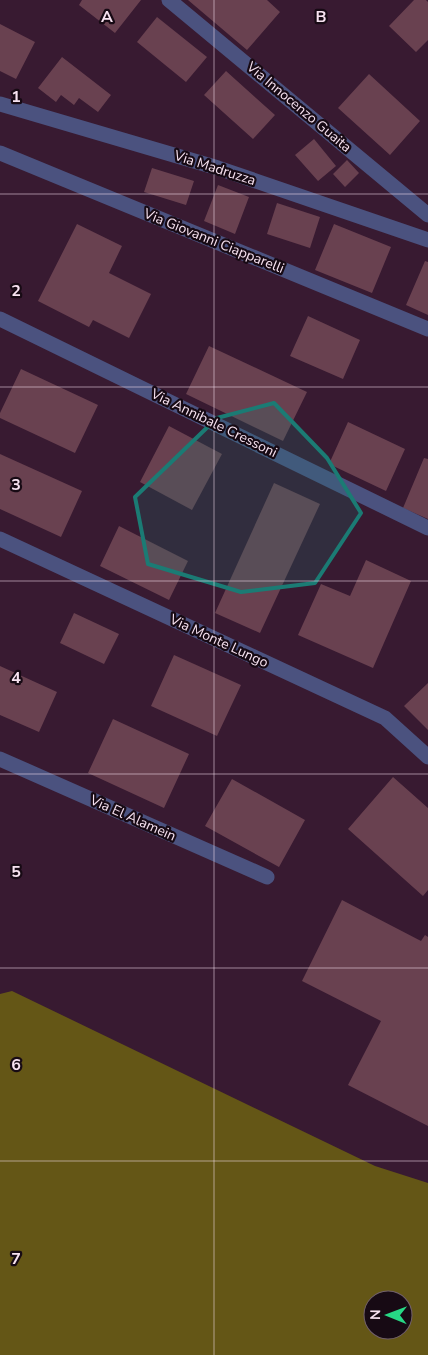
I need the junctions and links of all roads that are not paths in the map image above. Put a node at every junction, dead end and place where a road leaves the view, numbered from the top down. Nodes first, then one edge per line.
1 (169, 0) edge
2 (0, 104) edge
3 (0, 153) edge
4 (428, 214) edge
5 (428, 240) edge
6 (0, 319) edge
7 (428, 329) edge
8 (428, 528) edge
9 (0, 539) edge
10 (428, 757) edge
11 (0, 759) edge
12 (267, 877) dead end

1 - 4 street, Via Innocenzo Guaita
2 - 5 street, Via Madruzza
3 - 7 street, Via Giovanni Ciapparelli
6 - 8 street, Via Annibale Cressoni
9 - 10 street, Via Monte Lungo
11 - 12 street, Via El Alamein

